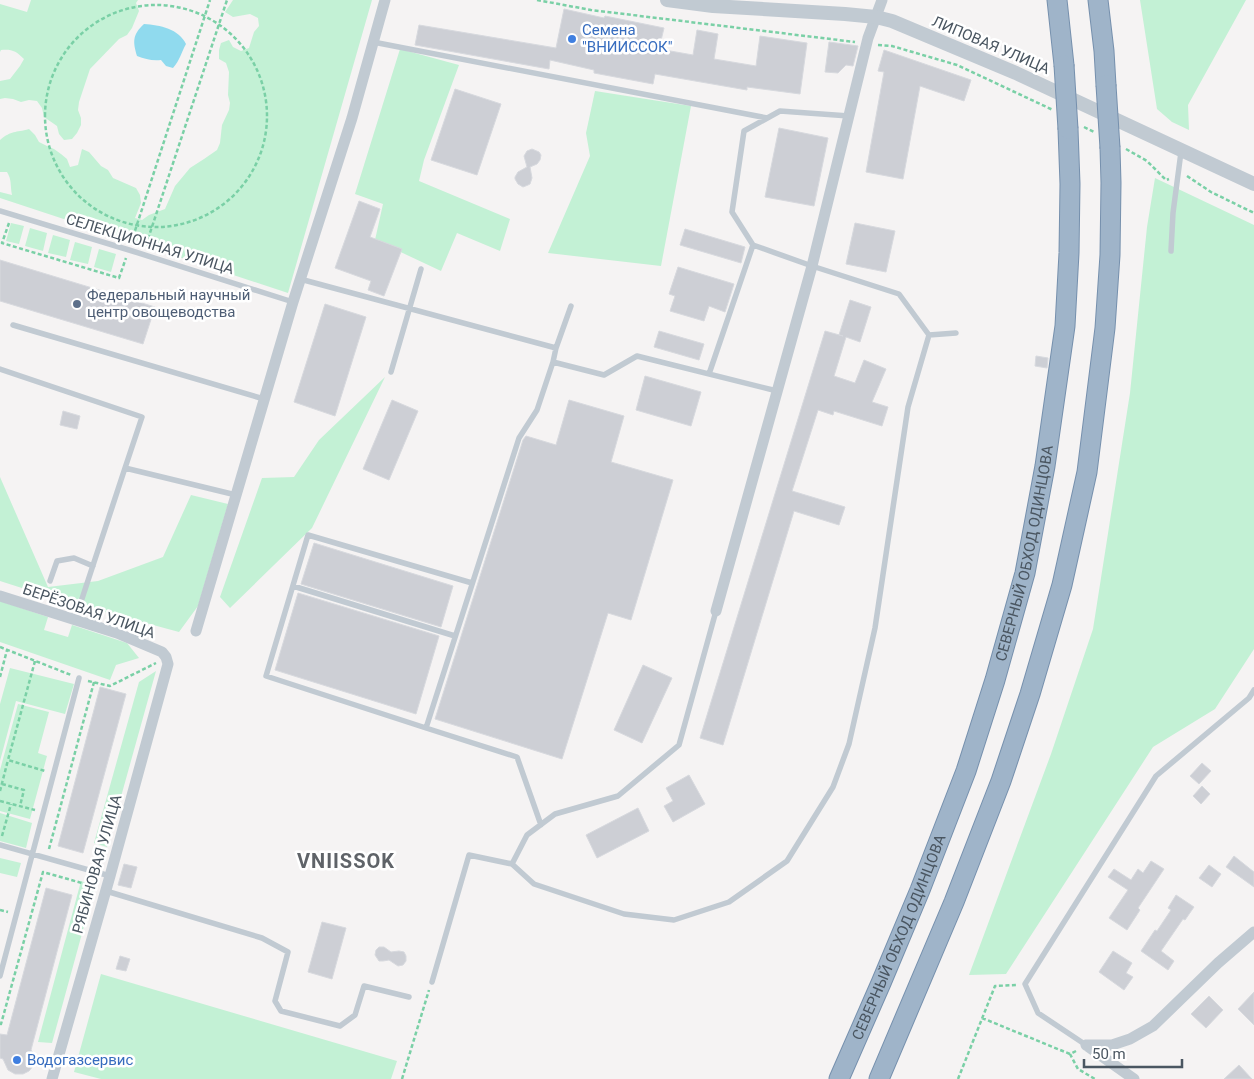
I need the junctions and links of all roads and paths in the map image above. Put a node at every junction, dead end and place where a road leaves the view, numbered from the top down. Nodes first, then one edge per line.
1 (210, 0) edge
2 (227, 0) edge
3 (385, 0) edge
4 (537, 0) edge
5 (667, 0) edge
6 (882, 0) edge
7 (1057, 0) edge
8 (1098, 0) edge
9 (205, 16) junction
10 (876, 17) junction
11 (219, 24) junction
12 (373, 42) junction
13 (866, 43) junction
14 (1057, 112) dead end
15 (849, 116) junction
16 (767, 118) junction
17 (1075, 127) junction
18 (1110, 143) junction
19 (1181, 150) junction
20 (1178, 177) junction
21 (1254, 184) edge
22 (0, 211) edge
23 (1254, 213) edge
24 (12, 214) junction
25 (136, 224) junction
26 (152, 228) junction
27 (753, 245) junction
28 (129, 250) junction
29 (1171, 251) dead end
30 (143, 254) junction
31 (812, 266) junction
32 (421, 269) dead end
33 (300, 279) junction
34 (293, 302) junction
35 (571, 306) dead end
36 (409, 309) junction
37 (13, 325) dead end
38 (956, 333) dead end
39 (929, 335) junction
40 (556, 348) junction
41 (553, 362) junction
42 (0, 370) edge
43 (391, 372) dead end
44 (709, 374) junction
45 (777, 391) junction
46 (264, 399) junction
47 (125, 468) junction
48 (236, 495) junction
49 (93, 566) junction
50 (50, 581) dead end
51 (472, 582) junction
52 (293, 586) junction
53 (0, 596) edge
54 (716, 611) joint
55 (75, 620) junction
56 (196, 631) dead end
57 (455, 636) junction
58 (7, 650) dead end
59 (166, 657) joint
60 (36, 661) dead end
61 (0, 678) edge
62 (78, 678) dead end
63 (94, 682) dead end
64 (1254, 690) edge
65 (426, 728) junction
66 (8, 760) junction
67 (54, 773) junction
68 (2, 784) junction
69 (0, 791) edge
70 (0, 801) edge
71 (11, 804) junction
72 (20, 806) junction
73 (43, 813) junction
74 (58, 816) junction
75 (541, 825) junction
76 (1, 842) edge
77 (32, 854) junction
78 (46, 858) junction
79 (512, 864) junction
80 (43, 872) junction
81 (110, 876) junction
82 (102, 889) junction
83 (1252, 937) edge
84 (0, 976) edge
85 (432, 982) joint
86 (1025, 984) junction
87 (409, 997) dead end
88 (982, 1018) junction
89 (0, 1023) edge
90 (1086, 1045) junction
91 (1070, 1054) junction
92 (52, 1079) edge
93 (402, 1079) edge
94 (839, 1079) edge
95 (879, 1079) edge
96 (958, 1079) edge
97 (1095, 1079) edge
98 (1134, 1079) edge

1 - 9 path
2 - 11 path
3 - 12 street
4 - 13 path
5 - 10 street, ЛИПОВАЯ УЛИЦА
6 - 10 street
7 - 17 highway, СЕВЕРНЫЙ ОБХОД ОДИНЦОВА, bridge
8 - 18 highway, bridge
9 - 11 path
9 - 25 path
9 - 25 path
10 - 13 street
10 - 19 street, ЛИПОВАЯ УЛИЦА
11 - 26 path
11 - 26 path
12 - 16 lane
12 - 33 street
13 - 14 path
13 - 15 street
15 - 16 lane
15 - 31 street
16 - 27 lane
17 - 18 path
17 - 94 highway, СЕВЕРНЫЙ ОБХОД ОДИНЦОВА
18 - 20 path
18 - 95 highway
19 - 20 lane
19 - 21 street, ЛИПОВАЯ УЛИЦА
20 - 23 path
20 - 29 lane
22 - 24 lane, СЕЛЕКЦИОННАЯ УЛИЦА
24 - 28 lane, СЕЛЕКЦИОННАЯ УЛИЦА
24 - 28 path
25 - 26 path
25 - 28 path
26 - 30 path
27 - 31 lane
27 - 44 lane
28 - 30 lane, СЕЛЕКЦИОННАЯ УЛИЦА
30 - 34 lane, СЕЛЕКЦИОННАЯ УЛИЦА
31 - 39 lane
31 - 45 street
32 - 36 lane
33 - 34 street
33 - 36 lane
34 - 46 street
35 - 40 lane
36 - 40 lane
36 - 43 lane
37 - 46 lane
38 - 39 lane
39 - 79 lane
40 - 41 lane
41 - 44 lane
41 - 51 lane
42 - 47 lane
44 - 45 lane
45 - 54 street
46 - 48 street
47 - 48 lane
47 - 49 lane
48 - 56 street
49 - 50 lane
49 - 55 lane
51 - 52 lane
51 - 57 lane
52 - 57 lane
52 - 65 lane
53 - 55 street, БЕРЁЗОВАЯ УЛИЦА
54 - 75 lane
55 - 59 street, БЕРЁЗОВАЯ УЛИЦА
57 - 65 lane
58 - 61 path
59 - 81 street, РЯБИНОВАЯ УЛИЦА
60 - 66 path
62 - 67 lane
63 - 74 path
64 - 86 lane
65 - 75 lane
66 - 67 path
66 - 68 path
67 - 73 lane
68 - 69 path
68 - 72 path
70 - 71 path
71 - 72 path
71 - 76 path
72 - 73 path
73 - 74 path
73 - 77 lane
74 - 78 path
75 - 79 lane
76 - 77 lane
77 - 78 lane
77 - 84 lane
78 - 80 path
78 - 81 lane
79 - 85 lane
80 - 82 path
80 - 89 path
81 - 82 street, РЯБИНОВАЯ УЛИЦА
82 - 87 lane
82 - 92 street, РЯБИНОВАЯ УЛИЦА
83 - 90 street
85 - 93 path
86 - 88 path
86 - 90 lane
88 - 91 path
88 - 96 path
90 - 91 path
90 - 98 street
91 - 97 path

